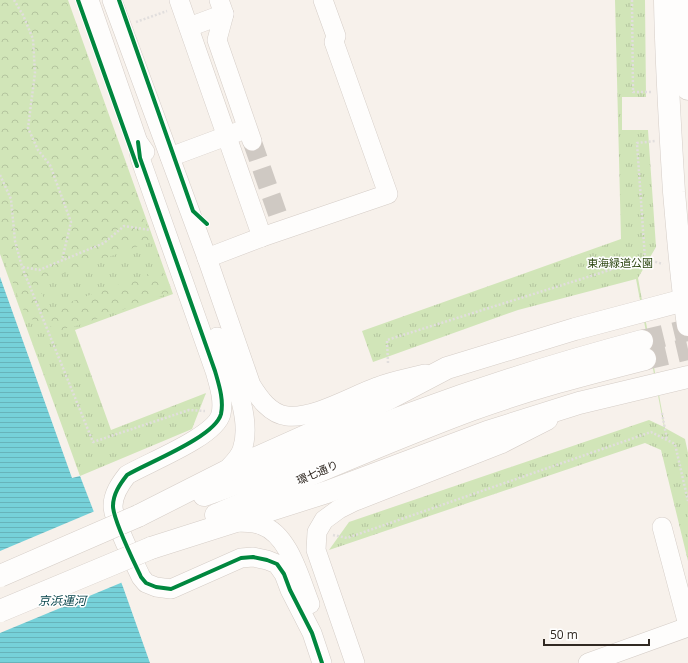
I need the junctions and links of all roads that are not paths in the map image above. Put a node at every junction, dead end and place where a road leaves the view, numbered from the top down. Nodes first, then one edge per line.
1 (89, 0) edge
2 (112, 0) edge
3 (179, 0) edge
4 (323, 0) edge
5 (665, 0) edge
6 (686, 0) edge
7 (222, 7) edge
8 (189, 27) junction
9 (688, 89) edge
10 (237, 98) junction
11 (216, 105) junction
12 (227, 136) junction
13 (138, 142) junction
14 (170, 157) junction
15 (262, 237) junction
16 (208, 258) junction
17 (686, 299) edge
18 (688, 325) edge
19 (447, 368) junction
20 (688, 377) edge
21 (579, 403) junction
22 (225, 472) junction
23 (138, 516) junction
24 (237, 522) junction
25 (662, 527) dead end
26 (151, 548) junction
27 (0, 576) edge
28 (0, 611) edge
29 (688, 626) edge
30 (312, 633) junction
31 (322, 663) edge
32 (355, 663) edge
33 (588, 663) edge

1 - 13 street
2 - 14 street
3 - 8 street
4 - 15 street
5 - 17 main road
6 - 9 main road
7 - 8 street
7 - 10 street
8 - 11 street
10 - 11 street
10 - 12 street
11 - 12 street
12 - 14 street
12 - 15 street
13 - 22 street
13 - 30 street
14 - 16 street
15 - 16 street
16 - 19 street
17 - 18 main road
17 - 19 main road
19 - 22 main road
20 - 21 main road
21 - 24 main road
21 - 32 street
22 - 23 main road
23 - 26 main road, 環七通り
23 - 27 main road, 環七通り, bridge
24 - 26 main road
24 - 30 street
25 - 29 street
26 - 28 main road, 環七通り, bridge
29 - 33 street
30 - 31 street

